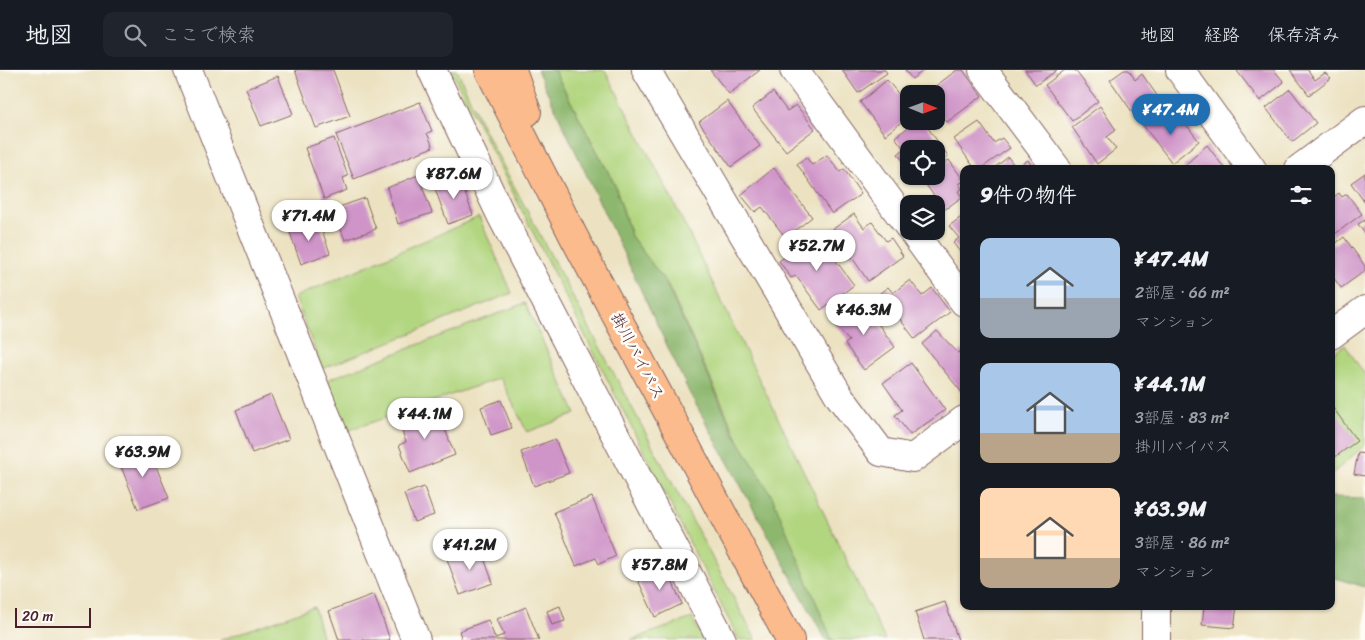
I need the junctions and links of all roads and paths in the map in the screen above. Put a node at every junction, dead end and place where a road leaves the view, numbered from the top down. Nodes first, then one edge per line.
1 (188, 70) edge
2 (432, 70) edge
3 (489, 70) edge
4 (512, 70) edge
5 (646, 70) edge
6 (794, 70) edge
7 (982, 70) edge
8 (1180, 70) edge
9 (1365, 120) edge
10 (1054, 165) edge
11 (1249, 165) edge
12 (1304, 165) edge
13 (900, 215) edge
14 (574, 237) junction
15 (919, 240) edge
16 (960, 297) edge
17 (1365, 310) edge
18 (1335, 332) edge
19 (960, 423) edge
20 (1156, 610) edge
21 (416, 640) edge
22 (722, 640) edge
23 (790, 640) edge
24 (1156, 640) edge

1 - 21 street
2 - 22 street
3 - 14 highway, 掛川バイパス
4 - 14 highway
5 - 19 street
6 - 13 street
7 - 10 street
8 - 11 street
9 - 12 street
14 - 23 highway, 掛川バイパス
15 - 16 street
17 - 18 street
20 - 24 street

